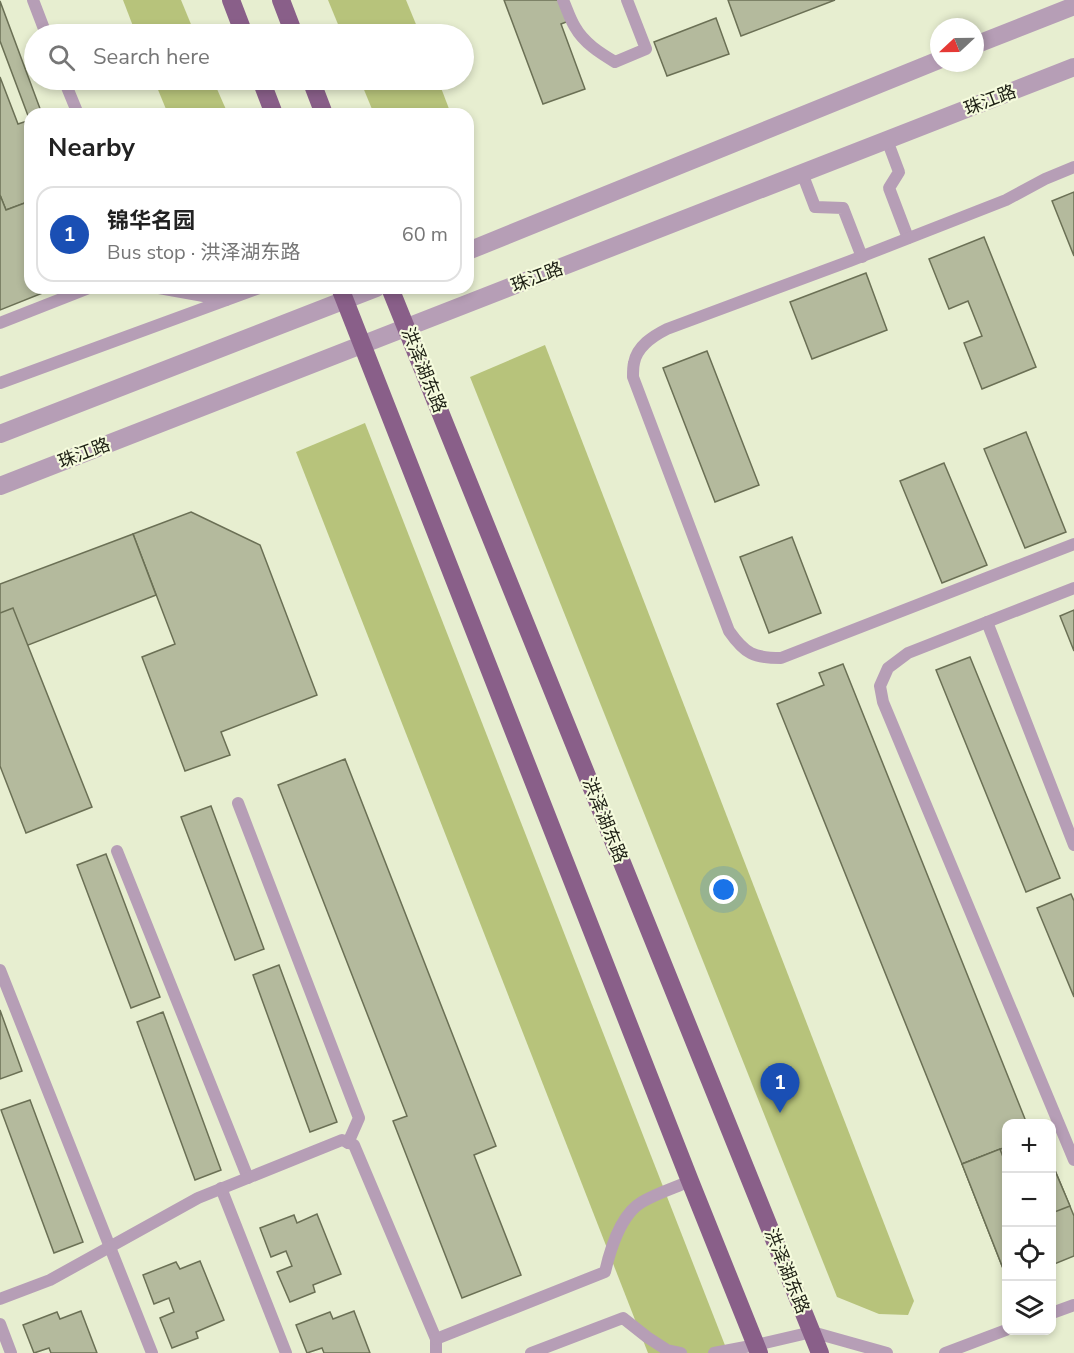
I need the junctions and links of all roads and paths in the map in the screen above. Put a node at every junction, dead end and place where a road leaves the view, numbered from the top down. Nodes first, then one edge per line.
1 (33, 0) edge
2 (231, 0) edge
3 (280, 0) edge
4 (563, 0) edge
5 (627, 0) edge
6 (1074, 6) edge
7 (42, 24) edge
8 (240, 24) edge
9 (290, 24) edge
10 (984, 41) edge
11 (930, 64) edge
12 (1074, 67) edge
13 (68, 90) edge
14 (265, 90) edge
15 (315, 90) edge
16 (76, 108) edge
17 (272, 108) edge
18 (322, 108) edge
19 (887, 140) junction
20 (1074, 167) edge
21 (802, 173) junction
22 (908, 238) junction
23 (474, 249) edge
24 (862, 257) junction
25 (74, 294) edge
26 (193, 294) edge
27 (243, 294) edge
28 (343, 294) edge
29 (393, 294) edge
30 (227, 300) junction
31 (0, 323) edge
32 (407, 327) junction
33 (362, 345) junction
34 (0, 383) edge
35 (0, 434) edge
36 (0, 486) edge
37 (1074, 544) edge
38 (1074, 588) edge
39 (987, 622) junction
40 (238, 802) dead end
41 (1074, 845) edge
42 (117, 851) dead end
43 (0, 970) edge
44 (348, 1143) junction
45 (1074, 1160) edge
46 (248, 1178) junction
47 (690, 1181) junction
48 (221, 1188) junction
49 (110, 1246) junction
50 (0, 1299) edge
51 (1074, 1305) edge
52 (1056, 1312) edge
53 (0, 1324) edge
54 (812, 1332) junction
55 (1002, 1332) edge
56 (436, 1339) junction
57 (757, 1349) edge
58 (11, 1353) edge
59 (152, 1353) edge
60 (286, 1353) edge
61 (436, 1353) edge
62 (531, 1353) edge
63 (681, 1353) edge
64 (714, 1353) edge
65 (820, 1353) edge
66 (887, 1353) edge
67 (945, 1353) edge

1 - 7 lane
2 - 8 main road
3 - 9 main road
4 - 5 lane
6 - 10 street
11 - 23 street
12 - 19 street, 珠江路
13 - 16 lane
14 - 17 main road
15 - 18 main road
19 - 21 street, 珠江路
19 - 22 lane
20 - 22 lane
21 - 24 lane
21 - 32 street, 珠江路
22 - 24 lane
24 - 37 lane
25 - 31 lane
26 - 30 lane
27 - 30 lane
28 - 33 main road
28 - 35 street
29 - 32 main road, 洪泽湖东路
30 - 34 lane
32 - 33 street, 珠江路
32 - 54 main road, 洪泽湖东路
33 - 36 street, 珠江路
33 - 47 main road
38 - 39 lane
39 - 41 lane
39 - 45 lane
40 - 44 lane
42 - 46 lane
43 - 49 lane
44 - 46 lane
44 - 56 lane
46 - 48 lane
47 - 56 lane
47 - 57 main road
48 - 49 lane
48 - 60 lane
49 - 50 lane
49 - 59 lane
51 - 52 lane
53 - 58 lane
54 - 57 lane
54 - 65 main road, 洪泽湖东路
54 - 66 lane
55 - 67 lane
56 - 61 lane
57 - 64 lane
62 - 63 lane

